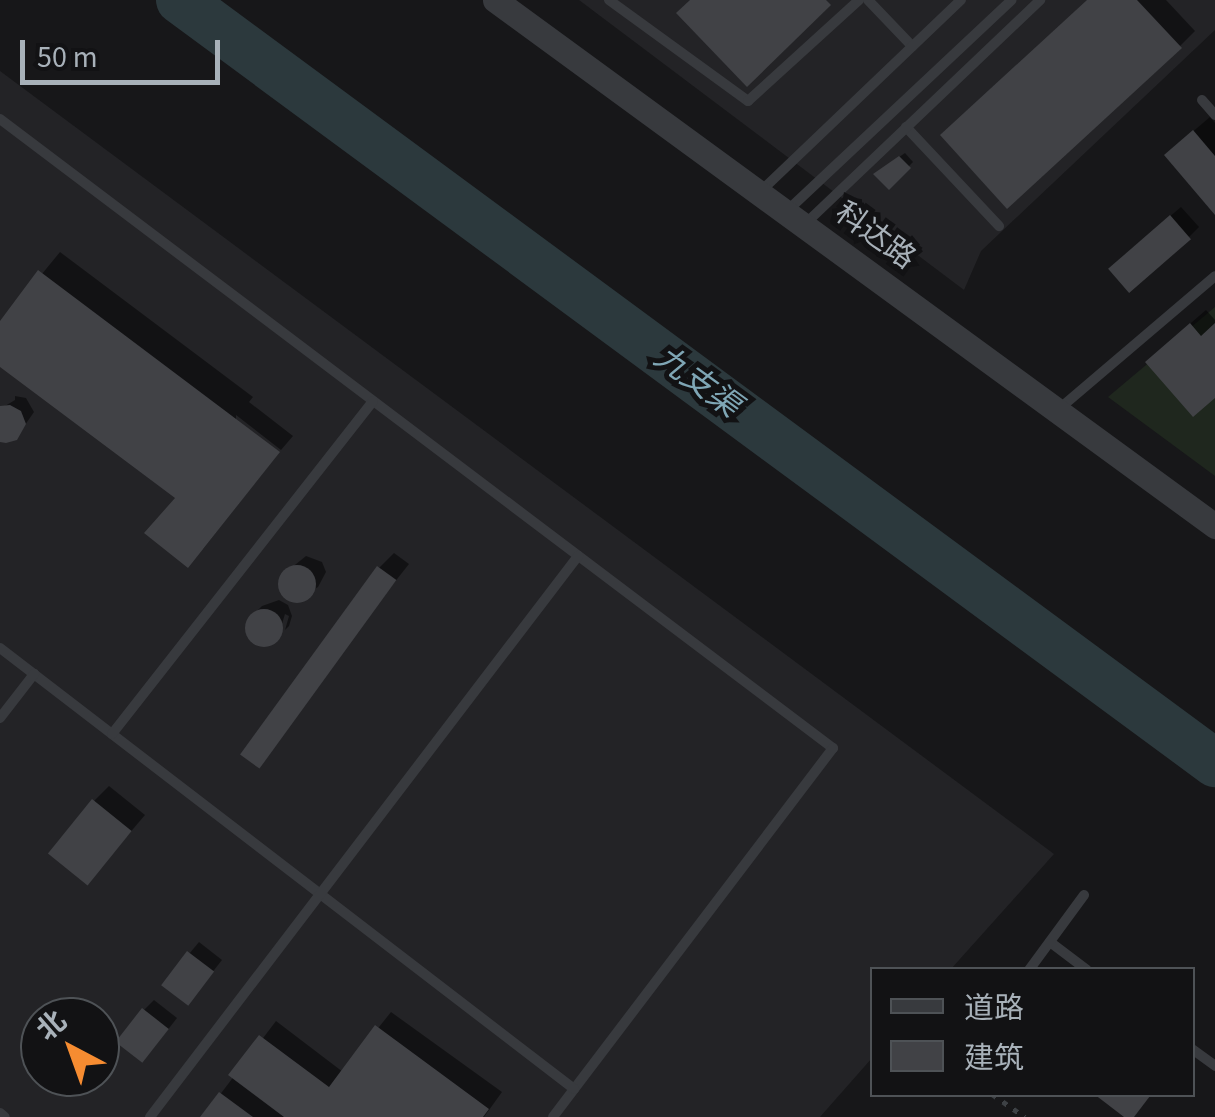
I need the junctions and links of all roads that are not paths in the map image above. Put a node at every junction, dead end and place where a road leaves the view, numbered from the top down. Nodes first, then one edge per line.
1 (495, 0) edge
2 (609, 0) edge
3 (859, 0) edge
4 (868, 0) edge
5 (960, 0) edge
6 (1012, 0) edge
7 (1040, 0) edge
8 (912, 46) junction
9 (1202, 100) dead end
10 (1215, 115) edge
11 (0, 119) edge
12 (906, 127) junction
13 (760, 192) junction
14 (795, 218) junction
15 (999, 226) dead end
16 (1215, 276) edge
17 (373, 401) junction
18 (1058, 410) junction
19 (1215, 526) edge
20 (578, 556) junction
21 (0, 648) edge
22 (34, 674) junction
23 (0, 718) edge
24 (112, 734) junction
25 (320, 894) junction
26 (1084, 894) dead end
27 (1050, 942) junction
28 (1031, 967) edge
29 (1083, 967) edge
30 (574, 1089) junction
31 (150, 1117) edge
32 (552, 1117) edge

1 - 13 street, 科达路
2 - 3 lane
4 - 8 lane
5 - 8 lane
6 - 14 lane
7 - 12 lane
8 - 13 lane
9 - 10 lane
11 - 17 lane
12 - 14 lane
12 - 15 lane
13 - 14 street, 科达路
14 - 18 street, 科达路
16 - 18 lane
17 - 20 lane
17 - 24 lane
18 - 19 street, 科达路
20 - 25 lane
20 - 30 lane
21 - 22 lane
22 - 23 lane
22 - 24 lane
24 - 25 lane
25 - 30 lane
25 - 31 lane
26 - 27 lane
27 - 28 lane
27 - 29 lane
30 - 32 lane

